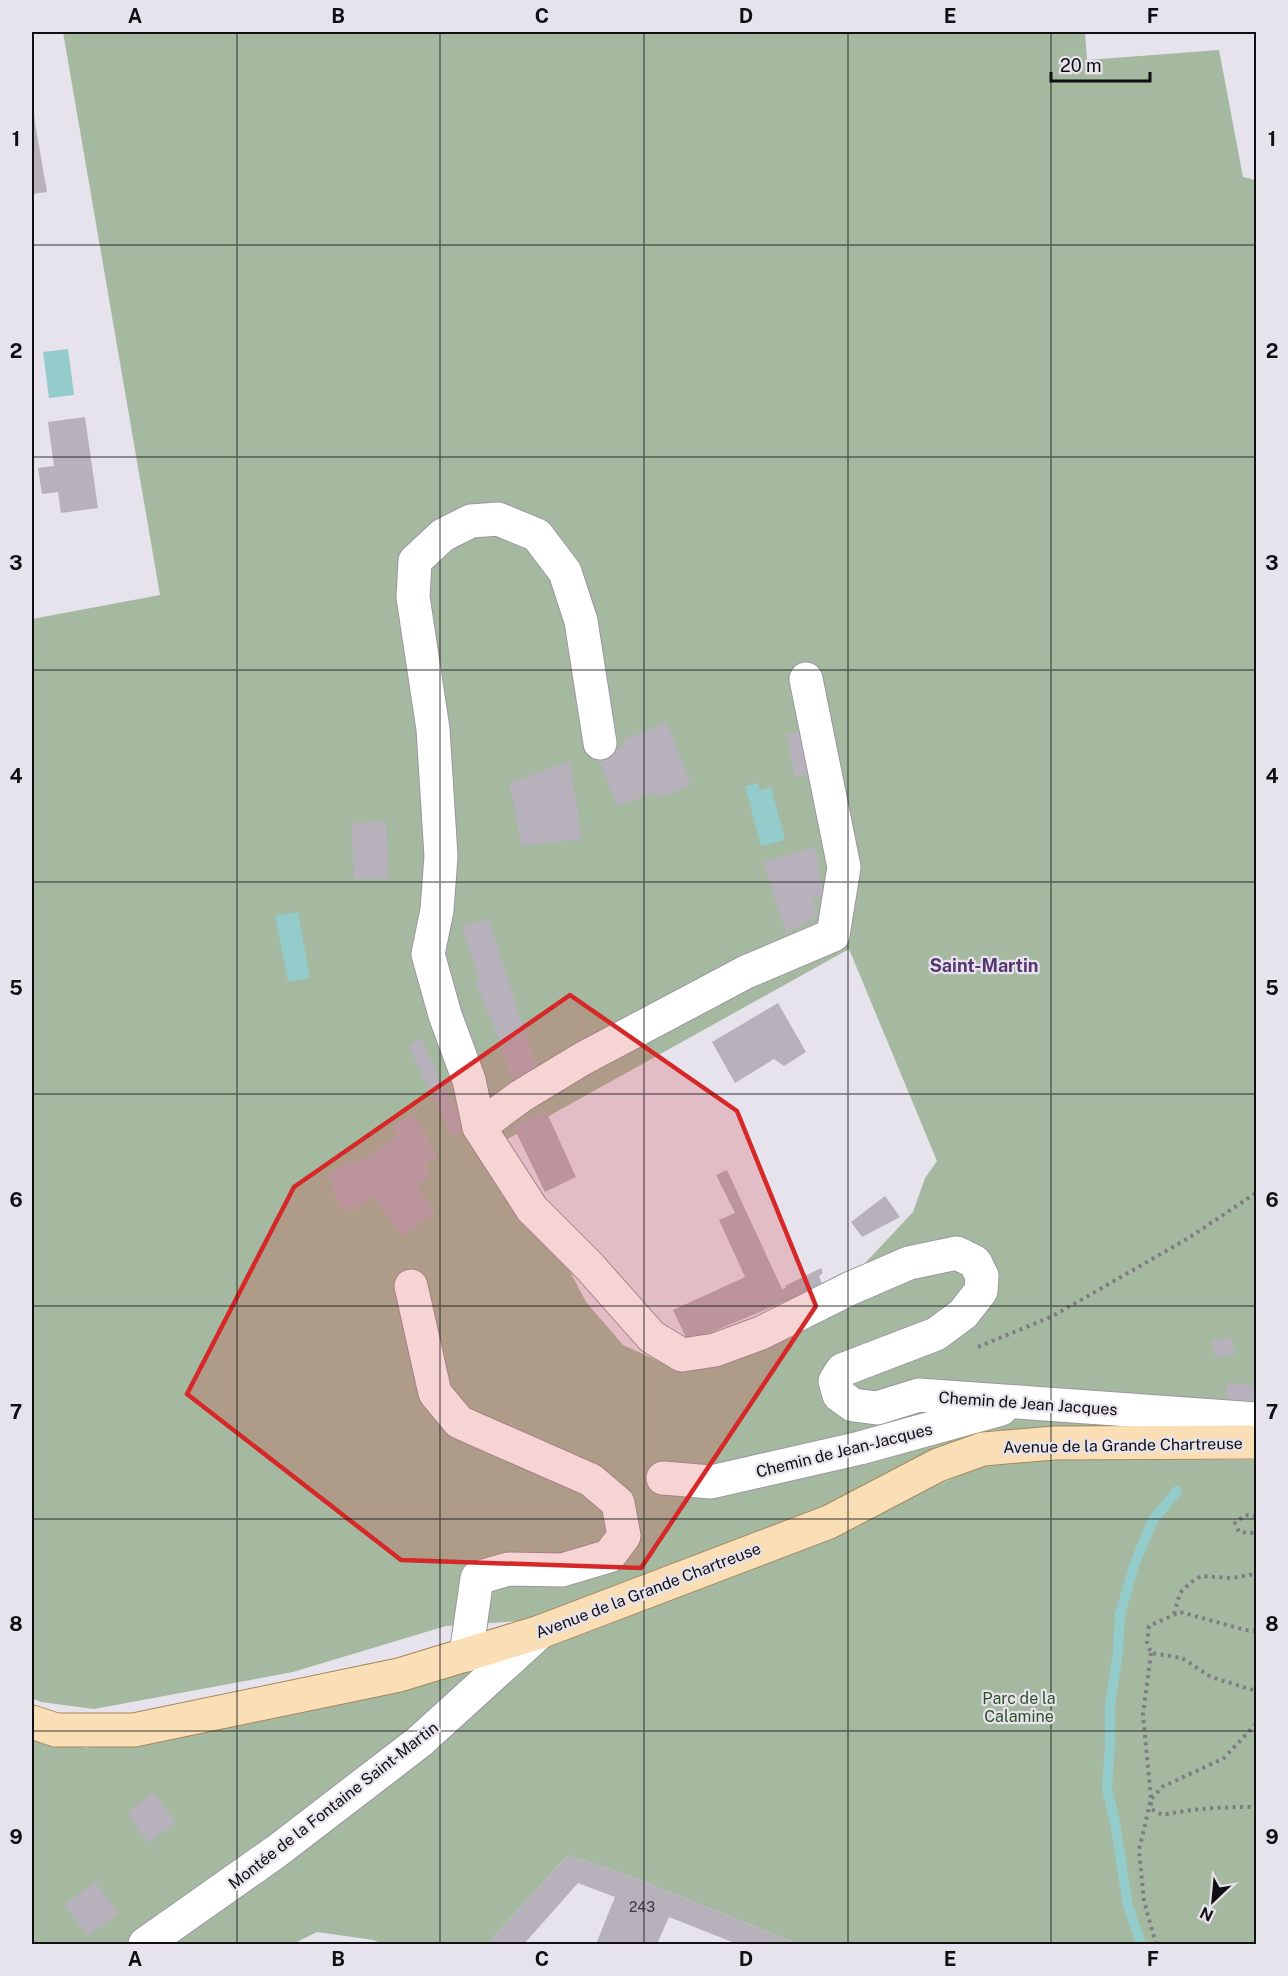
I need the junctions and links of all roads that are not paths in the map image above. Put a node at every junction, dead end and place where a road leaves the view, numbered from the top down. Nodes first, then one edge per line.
1 (806, 679) dead end
2 (600, 743) dead end
3 (479, 1127) junction
4 (411, 1286) dead end
5 (1023, 1402) junction
6 (1257, 1419) edge
7 (1257, 1442) edge
8 (663, 1478) dead end
9 (540, 1632) junction
10 (466, 1655) junction
11 (32, 1722) edge
12 (145, 1944) edge

1 - 3 street
2 - 3 street
3 - 5 street, Chemin de Jean Jacques
4 - 10 street
5 - 6 street, Chemin de Jean Jacques
5 - 8 street, Chemin de Jean-Jacques
7 - 9 main road, Avenue de la Grande Chartreuse
9 - 10 main road, Avenue de la Grande Chartreuse
9 - 12 street, Montée de la Fontaine Saint-Martin
10 - 11 main road, Avenue de la Grande Chartreuse

